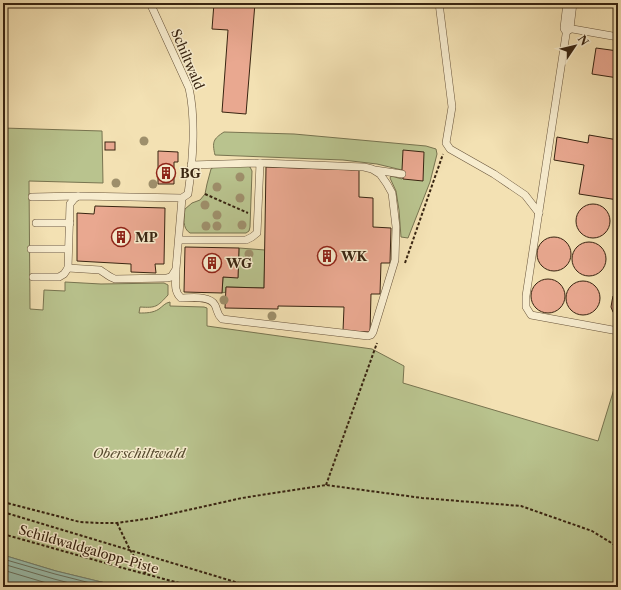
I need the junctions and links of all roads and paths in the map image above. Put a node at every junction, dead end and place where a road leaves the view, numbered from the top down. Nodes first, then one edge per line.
1 (150, 3) edge
2 (439, 3) edge
3 (570, 3) edge
4 (567, 28) junction
5 (618, 38) edge
6 (260, 163) junction
7 (191, 165) junction
8 (372, 169) junction
9 (402, 174) dead end
10 (205, 194) dead end
11 (78, 196) junction
12 (32, 197) dead end
13 (182, 198) junction
14 (539, 213) junction
15 (257, 217) junction
16 (36, 223) dead end
17 (70, 223) junction
18 (178, 240) junction
19 (31, 249) dead end
20 (68, 249) junction
21 (68, 268) junction
22 (176, 269) junction
23 (33, 277) dead end
24 (618, 331) edge
25 (3, 502) edge
26 (3, 512) edge
27 (117, 523) junction
28 (3, 534) edge
29 (618, 548) edge
30 (130, 550) junction
31 (146, 574) junction
32 (194, 587) edge
33 (252, 587) edge

1 - 7 lane, Schiltwald
2 - 14 lane
3 - 4 street
4 - 5 lane
4 - 14 lane
6 - 7 lane
6 - 8 lane
6 - 15 lane
7 - 13 lane, Schiltwald
8 - 9 lane
8 - 22 lane
10 - 15 path
11 - 12 lane
11 - 13 lane
11 - 17 lane
13 - 18 lane
14 - 24 lane
15 - 18 lane
16 - 17 lane
17 - 20 lane
18 - 22 lane
19 - 20 lane
20 - 21 lane
21 - 22 lane
21 - 23 lane
25 - 27 path
26 - 30 path
27 - 29 path
27 - 30 path
28 - 31 path, Schildwaldgalopp-Piste
30 - 31 path
30 - 33 path
31 - 32 path, Schildwaldgalopp-Piste

